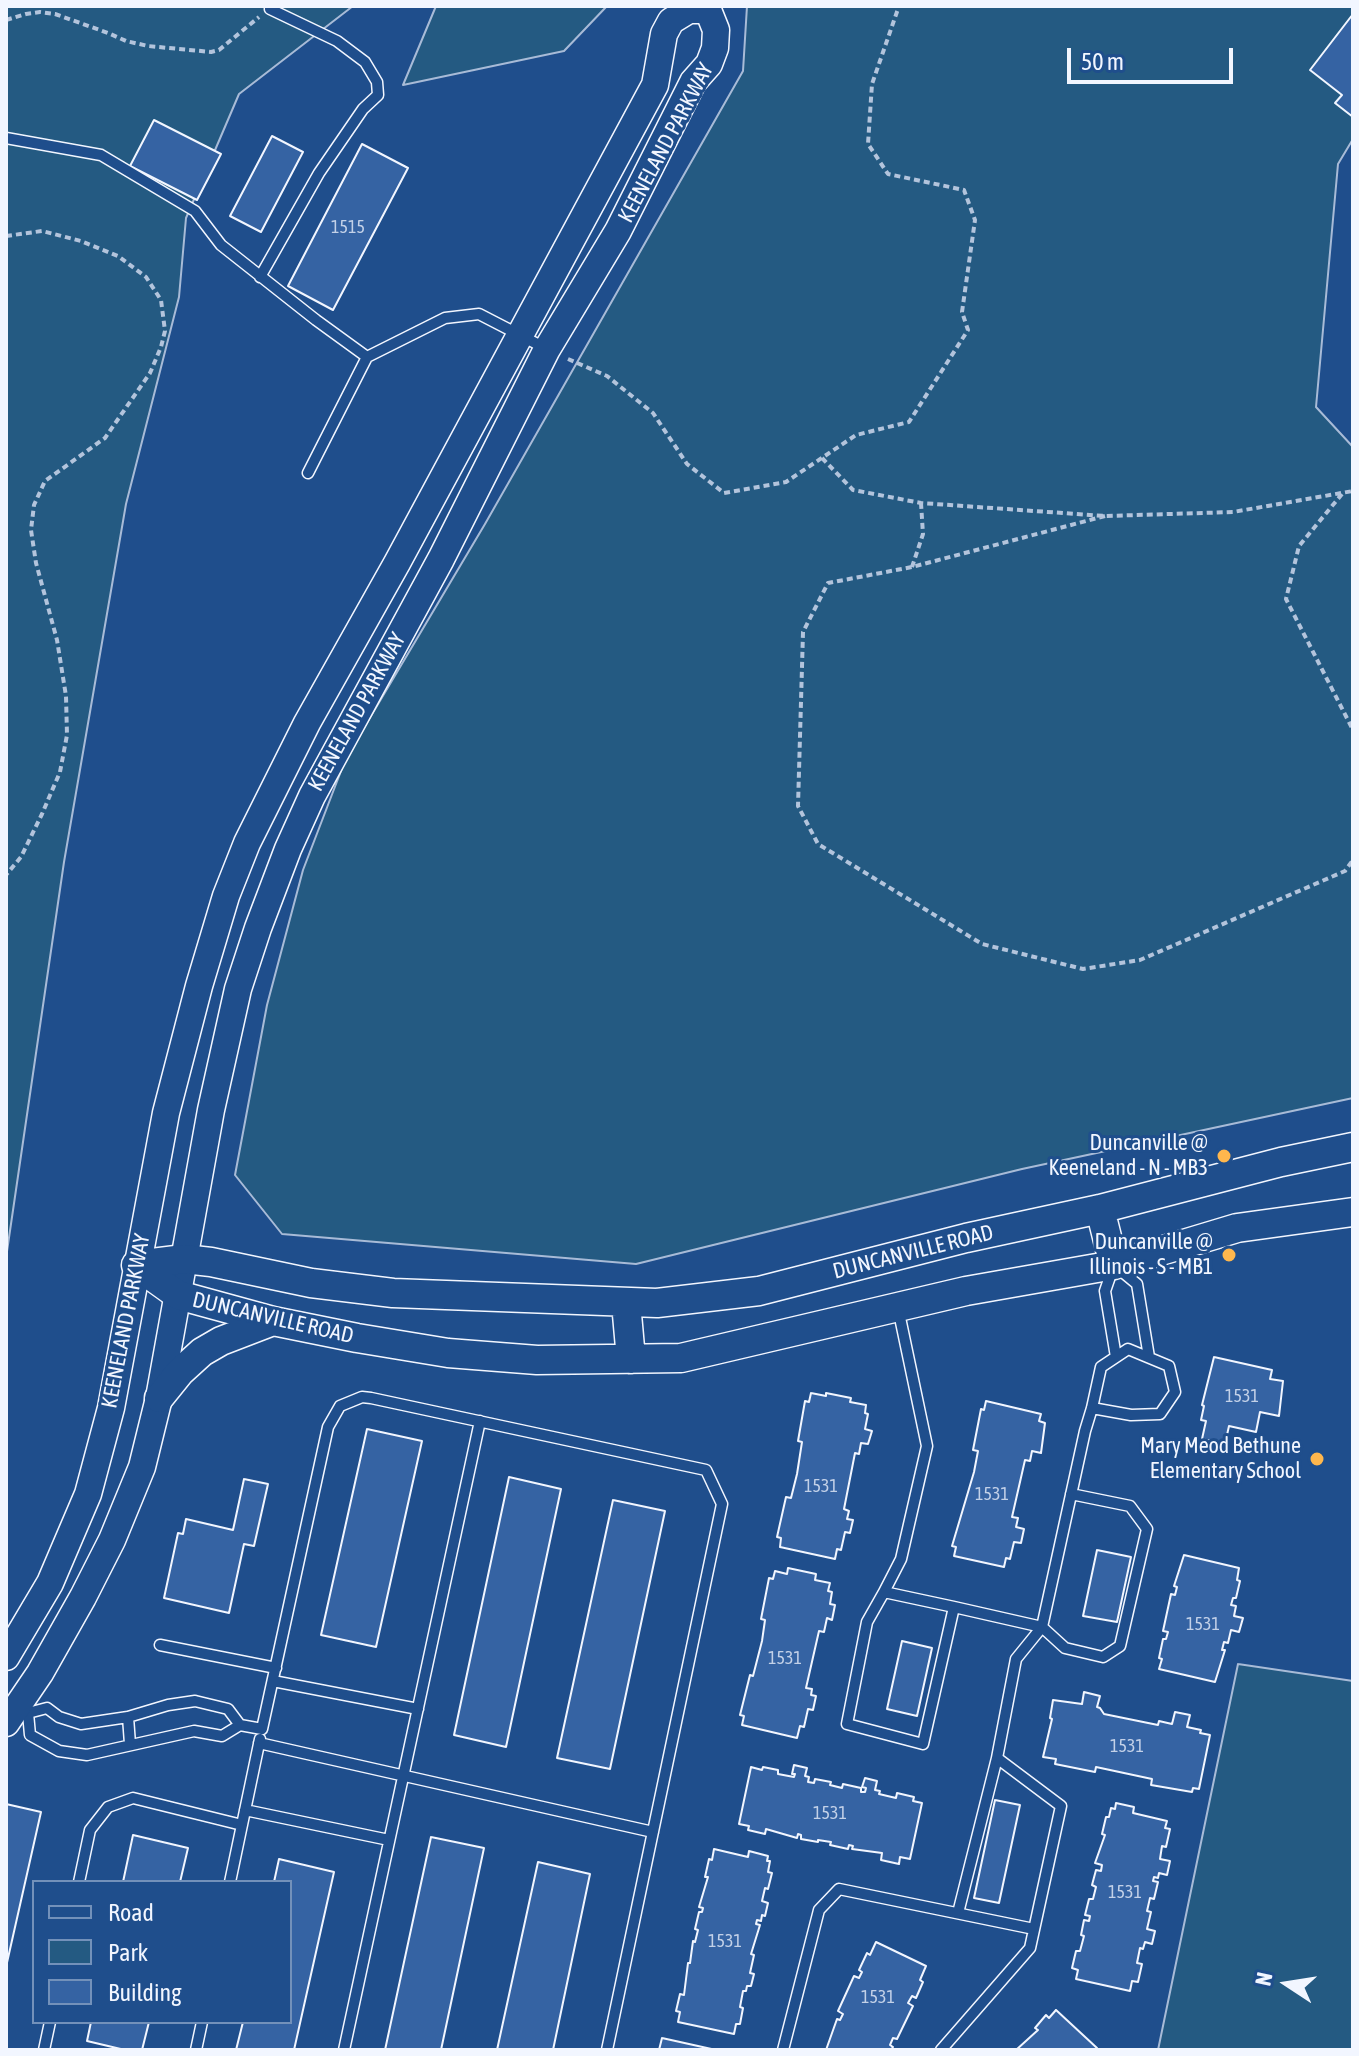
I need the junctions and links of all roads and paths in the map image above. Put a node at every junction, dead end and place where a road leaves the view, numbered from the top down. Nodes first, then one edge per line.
1 (899, 6) edge
2 (270, 9) joint
3 (6, 20) edge
4 (6, 138) edge
5 (6, 236) edge
6 (260, 277) junction
7 (519, 335) junction
8 (547, 349) junction
9 (367, 357) junction
10 (822, 458) junction
11 (308, 473) dead end
12 (1353, 491) edge
13 (1342, 494) junction
14 (921, 503) junction
15 (1105, 516) junction
16 (912, 567) junction
17 (1353, 730) edge
18 (1353, 860) edge
19 (6, 875) edge
20 (166, 1113) junction
21 (209, 1120) junction
22 (1353, 1147) edge
23 (1100, 1209) junction
24 (1353, 1212) edge
25 (184, 1259) junction
26 (136, 1265) junction
27 (1114, 1265) junction
28 (178, 1295) junction
29 (626, 1303) junction
30 (898, 1307) junction
31 (273, 1321) junction
32 (1116, 1357) junction
33 (1149, 1357) junction
34 (631, 1359) junction
35 (159, 1398) junction
36 (1092, 1408) junction
37 (480, 1421) junction
38 (1071, 1494) junction
39 (884, 1592) junction
40 (954, 1607) junction
41 (1042, 1627) junction
42 (160, 1645) dead end
43 (6, 1657) edge
44 (276, 1668) junction
45 (273, 1681) junction
46 (418, 1709) junction
47 (15, 1710) edge
48 (128, 1717) junction
49 (240, 1725) junction
50 (262, 1729) junction
51 (259, 1743) junction
52 (130, 1744) junction
53 (997, 1758) junction
54 (403, 1776) junction
55 (245, 1810) junction
56 (242, 1825) junction
57 (653, 1832) junction
58 (389, 1840) junction
59 (79, 1880) edge
60 (230, 1880) edge
61 (958, 1913) junction
62 (1034, 1929) junction
63 (50, 2024) edge
64 (202, 2024) edge
65 (44, 2050) edge
66 (196, 2050) edge
67 (344, 2050) edge
68 (607, 2050) edge
69 (783, 2050) edge
70 (941, 2050) edge

1 - 10 path
2 - 3 path
2 - 6 lane
4 - 6 lane
5 - 19 path
6 - 9 lane
7 - 8 lane
7 - 8 street, KEENELAND PARKWAY
7 - 9 lane
7 - 20 street, KEENELAND PARKWAY
8 - 10 path
8 - 21 street, KEENELAND PARKWAY
9 - 11 lane
10 - 14 path
12 - 13 path
13 - 15 path
13 - 17 path
14 - 15 path
14 - 16 path
15 - 16 path
16 - 18 path
20 - 21 street
20 - 26 street, KEENELAND PARKWAY
21 - 25 street, KEENELAND PARKWAY
22 - 23 main road, DUNCANVILLE ROAD
23 - 27 main road
23 - 29 main road, DUNCANVILLE ROAD
24 - 27 main road, DUNCANVILLE ROAD
25 - 26 main road, DUNCANVILLE ROAD
25 - 28 street, KEENELAND PARKWAY
25 - 29 main road, DUNCANVILLE ROAD
26 - 28 main road, DUNCANVILLE ROAD
26 - 43 street, KEENELAND PARKWAY
27 - 30 main road, DUNCANVILLE ROAD
27 - 32 lane
27 - 33 lane
28 - 31 main road, DUNCANVILLE ROAD
28 - 35 street, KEENELAND PARKWAY
29 - 34 main road
30 - 34 main road, DUNCANVILLE ROAD
30 - 39 lane
31 - 34 main road, DUNCANVILLE ROAD
31 - 35 main road
32 - 33 lane
32 - 36 lane
33 - 36 lane
35 - 47 street, KEENELAND PARKWAY
36 - 38 lane
37 - 44 lane
37 - 46 lane
37 - 57 lane
38 - 41 lane
38 - 41 lane
39 - 40 lane
39 - 40 lane
40 - 41 lane
41 - 53 lane
42 - 44 lane
44 - 45 lane
45 - 46 lane
45 - 50 lane
46 - 54 lane
47 - 48 lane
47 - 52 lane
48 - 49 lane
48 - 52 lane
49 - 50 lane
49 - 52 lane
50 - 51 lane
51 - 54 lane
51 - 55 lane
53 - 61 lane
53 - 62 lane
54 - 57 lane
54 - 58 lane
55 - 56 lane
55 - 58 lane
56 - 59 lane
56 - 60 lane
57 - 68 lane
58 - 67 lane
61 - 62 lane
61 - 69 lane
62 - 70 lane
63 - 65 lane
64 - 66 lane

